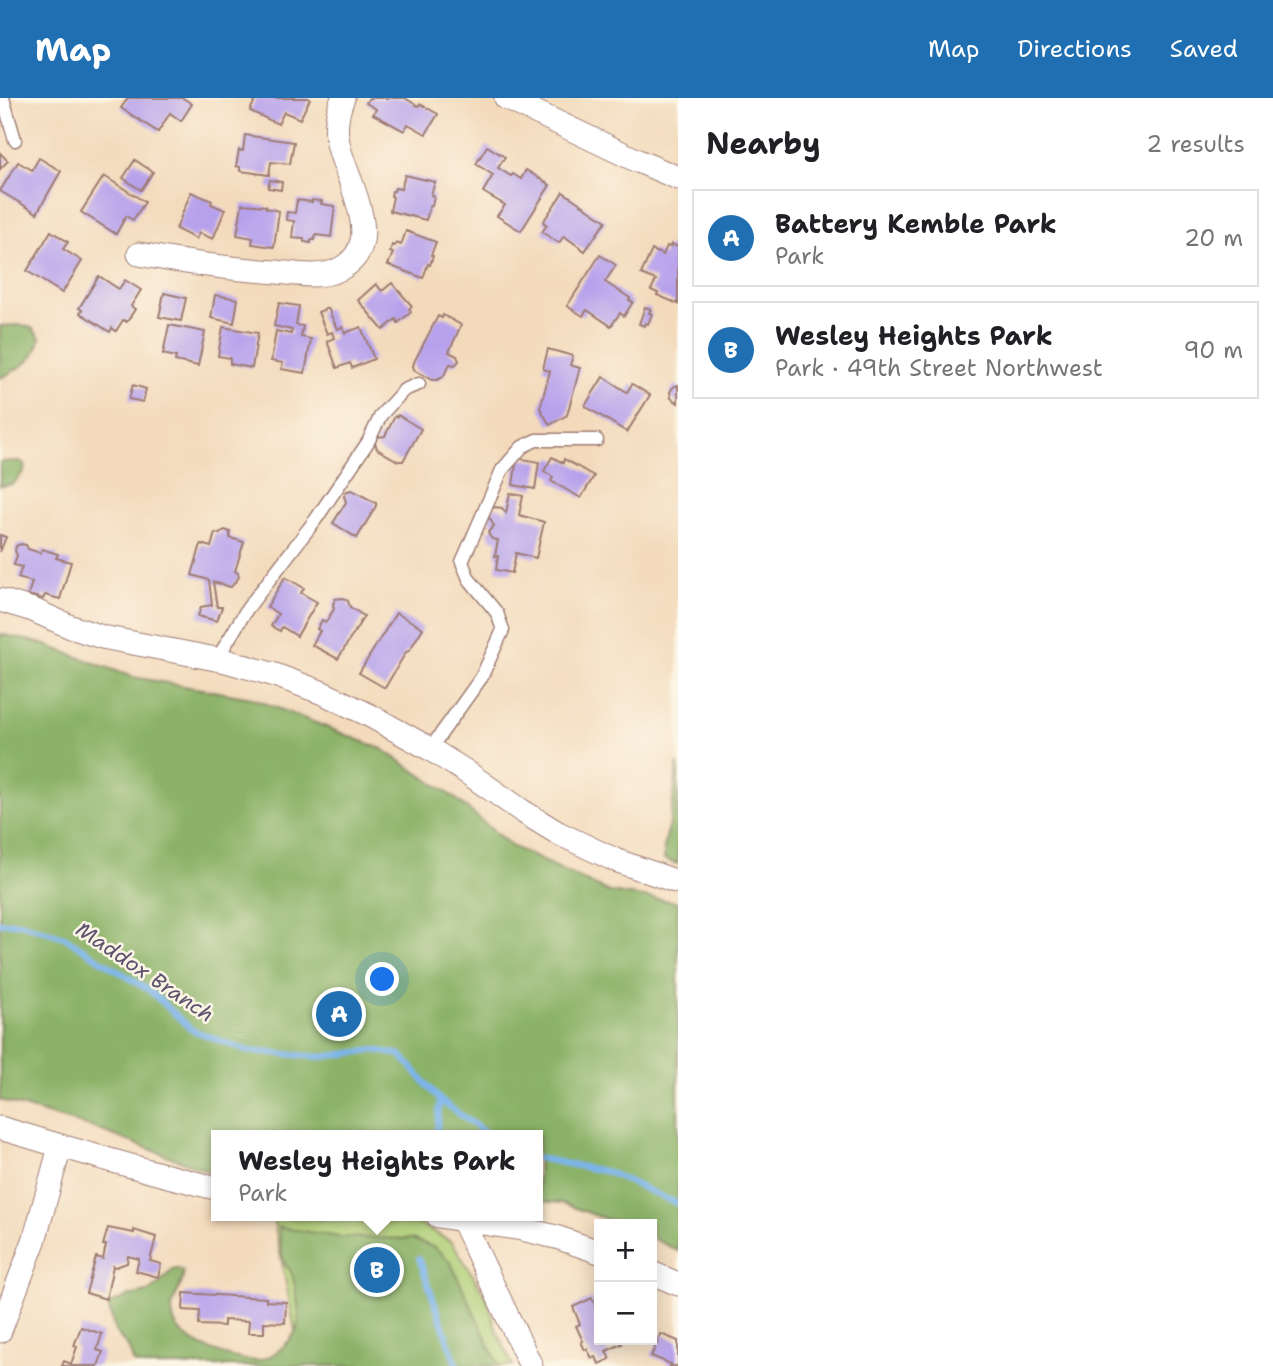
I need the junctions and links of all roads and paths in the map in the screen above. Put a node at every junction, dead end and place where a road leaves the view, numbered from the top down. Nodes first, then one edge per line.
1 (2, 98) edge
2 (343, 98) edge
3 (506, 98) edge
4 (15, 140) dead end
5 (678, 178) edge
6 (139, 254) dead end
7 (419, 384) dead end
8 (597, 440) dead end
9 (0, 600) edge
10 (217, 659) junction
11 (430, 749) junction
12 (678, 882) edge
13 (0, 1128) edge
14 (60, 1147) junction
15 (211, 1187) edge
16 (462, 1221) edge
17 (469, 1221) edge
18 (594, 1250) edge
19 (657, 1275) edge
20 (678, 1284) edge
21 (0, 1331) edge
22 (531, 1366) edge

1 - 4 lane
2 - 6 street
3 - 5 street
7 - 10 lane
8 - 11 lane
9 - 10 street
10 - 11 street
11 - 12 street
13 - 14 street
14 - 15 street
14 - 21 street
16 - 22 street
17 - 18 street
19 - 20 street

